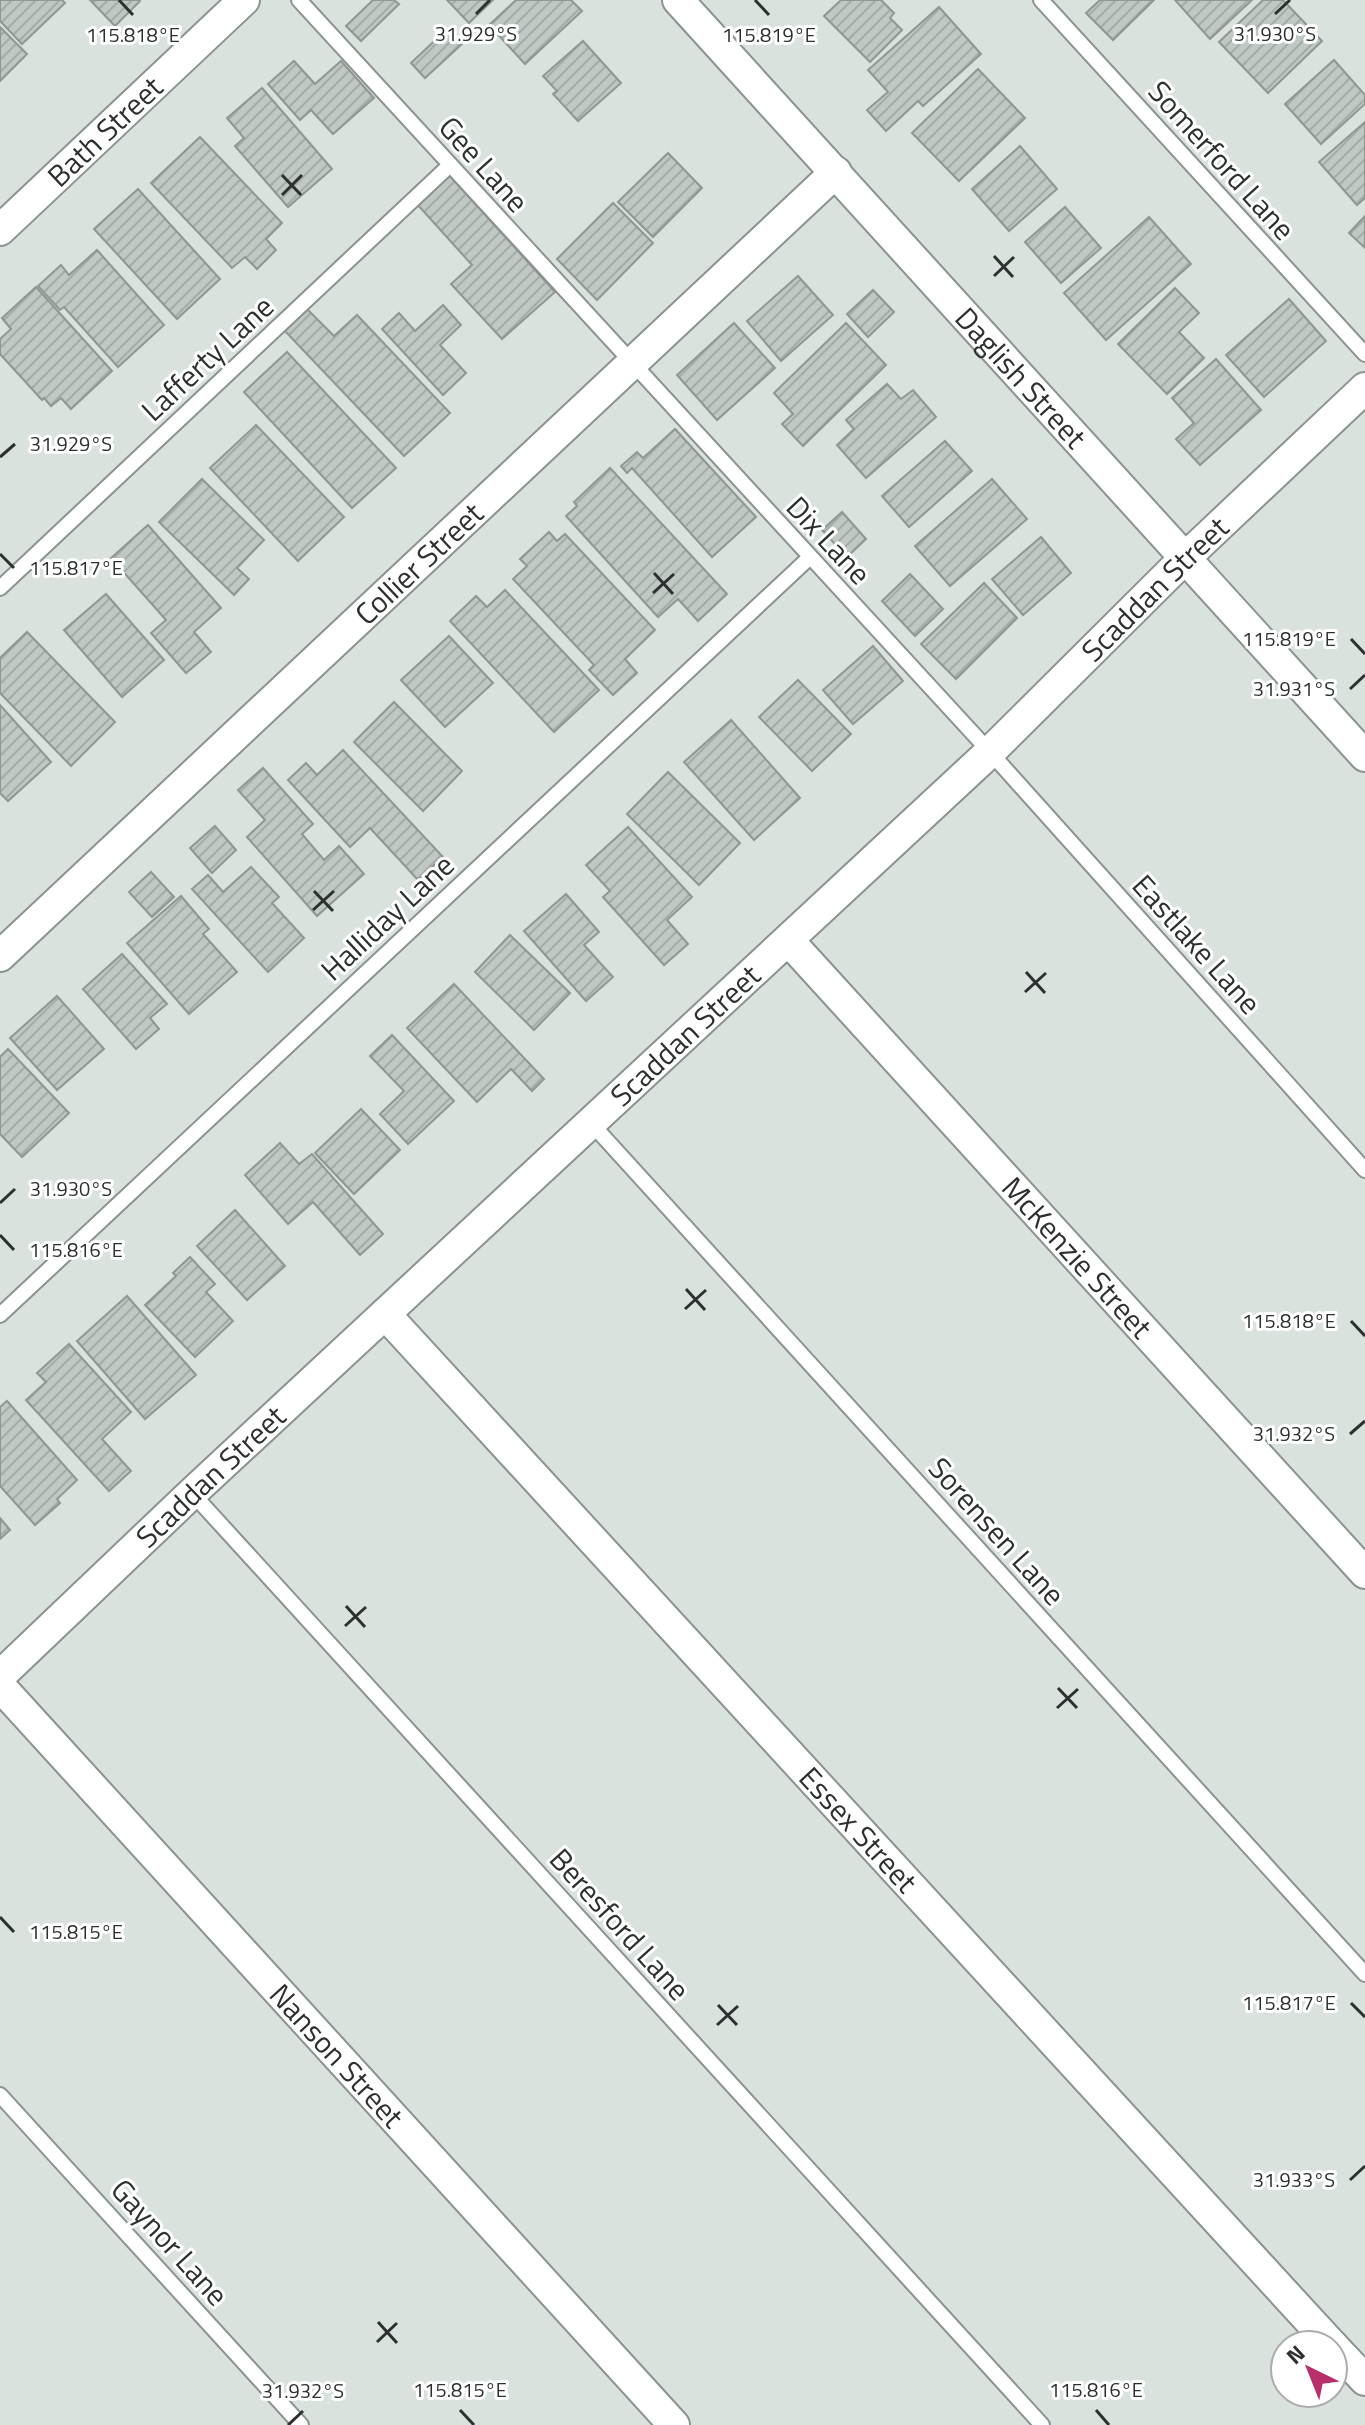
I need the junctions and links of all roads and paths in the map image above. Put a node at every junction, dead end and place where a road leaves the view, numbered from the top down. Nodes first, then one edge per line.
1 (244, 0) edge
2 (299, 0) edge
3 (678, 0) edge
4 (1041, 0) edge
5 (450, 165) junction
6 (836, 172) junction
7 (0, 230) edge
8 (1365, 354) edge
9 (630, 363) junction
10 (1365, 388) edge
11 (809, 558) junction
12 (1184, 559) junction
13 (0, 588) edge
14 (990, 752) junction
15 (1365, 756) edge
16 (789, 941) junction
17 (0, 956) edge
18 (591, 1123) junction
19 (1365, 1170) edge
20 (385, 1314) junction
21 (0, 1315) edge
22 (192, 1493) junction
23 (1365, 1573) edge
24 (0, 1676) edge
25 (0, 1686) edge
26 (1365, 1974) edge
27 (0, 2095) edge
28 (1318, 2329) edge
29 (1349, 2362) edge
30 (1365, 2380) edge
31 (301, 2425) edge
32 (674, 2425) edge
33 (1042, 2425) edge

1 - 7 street, Bath Street
2 - 5 lane, Gee Lane
3 - 6 street, Daglish Street
4 - 8 lane, Somerford Lane
5 - 9 lane, Gee Lane
5 - 13 lane, Lafferty Lane
6 - 9 street, Collier Street
6 - 12 street, Daglish Street
9 - 11 lane, Dix Lane
9 - 17 street, Collier Street
10 - 12 street, Scaddan Street
11 - 14 lane, Dix Lane
11 - 21 lane, Halliday Lane
12 - 14 street, Scaddan Street
12 - 15 street, Daglish Street
14 - 16 street, Scaddan Street
14 - 19 lane, Eastlake Lane
16 - 18 street, Scaddan Street
16 - 23 street, McKenzie Street
18 - 20 street, Scaddan Street
18 - 26 lane, Sorensen Lane
20 - 22 street, Scaddan Street
20 - 28 street, Essex Street
22 - 24 street, Scaddan Street
22 - 33 lane, Beresford Lane
25 - 32 street, Nanson Street
27 - 31 lane, Gaynor Lane
29 - 30 street, Essex Street

